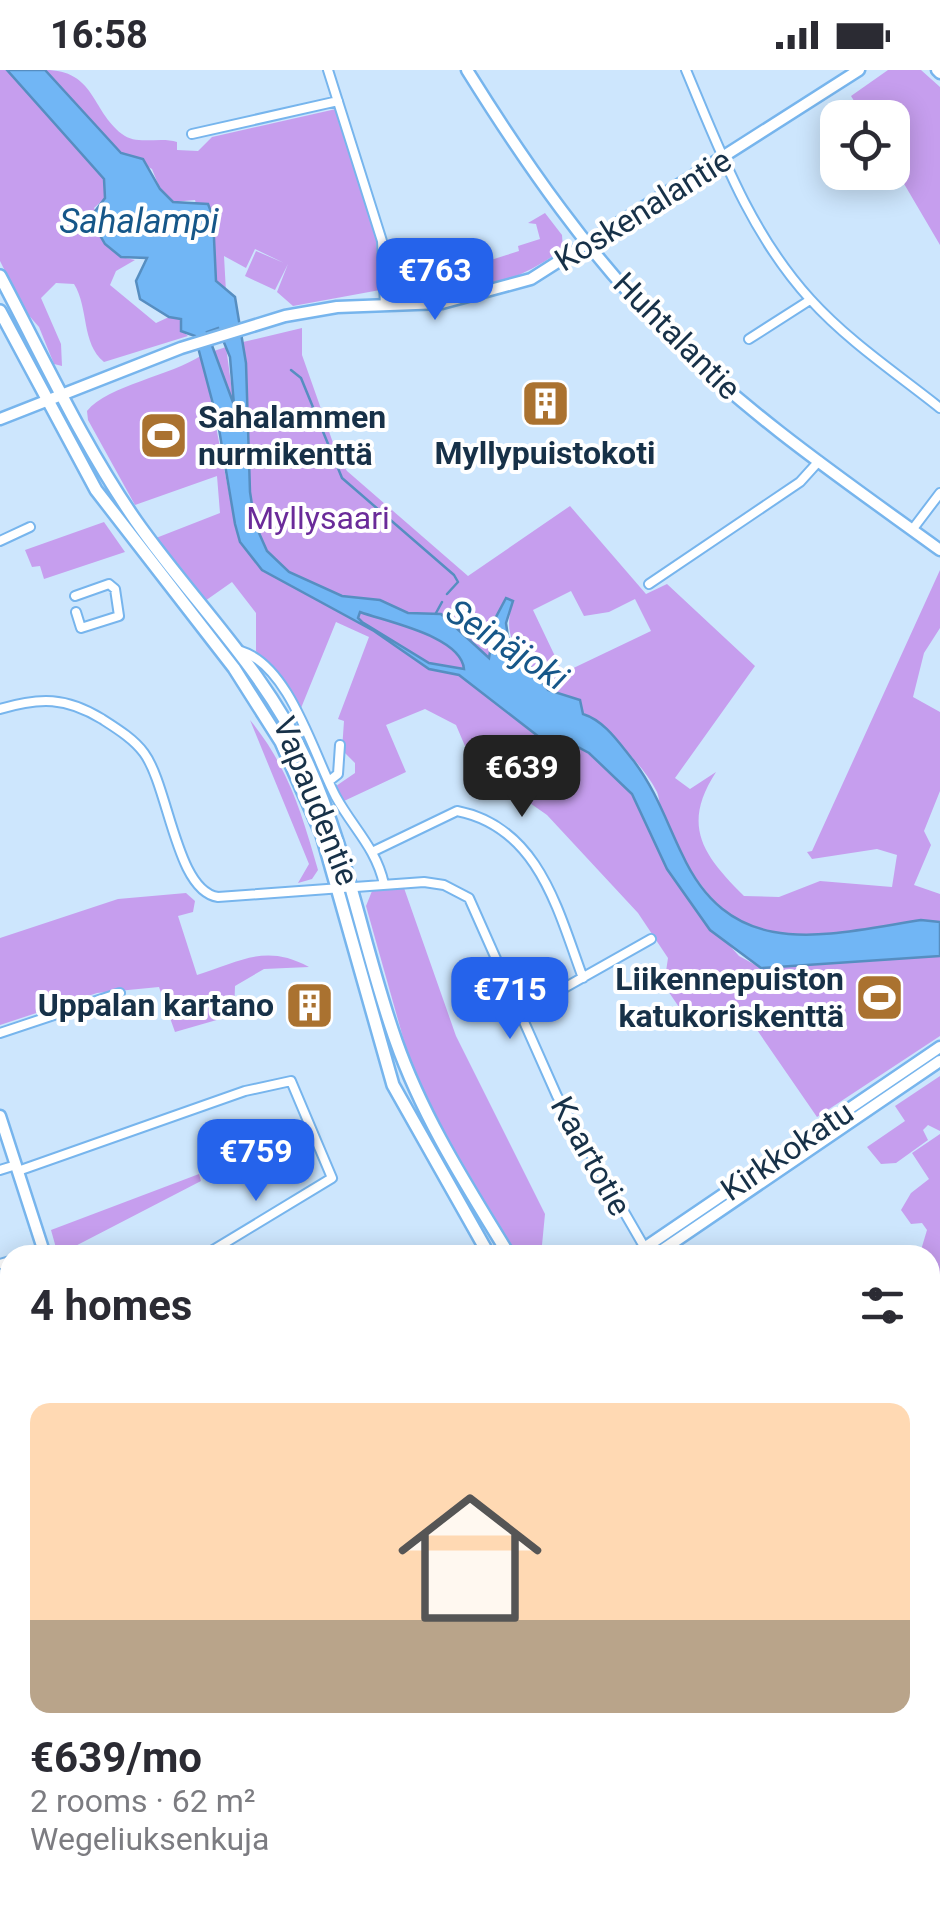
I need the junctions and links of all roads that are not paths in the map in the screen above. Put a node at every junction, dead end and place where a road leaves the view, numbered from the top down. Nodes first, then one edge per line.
1 (328, 70) edge
2 (467, 70) edge
3 (686, 70) edge
4 (859, 70) edge
5 (338, 101) junction
6 (192, 134) dead end
7 (721, 161) junction
8 (591, 245) junction
9 (0, 276) edge
10 (810, 300) junction
11 (385, 306) junction
12 (0, 311) edge
13 (750, 338) dead end
14 (62, 392) junction
15 (48, 398) junction
16 (940, 408) edge
17 (0, 419) edge
18 (819, 461) junction
19 (940, 494) edge
20 (30, 528) dead end
21 (912, 530) junction
22 (0, 540) edge
23 (940, 550) edge
24 (649, 584) dead end
25 (75, 596) dead end
26 (76, 612) dead end
27 (242, 651) junction
28 (0, 710) edge
29 (340, 745) dead end
30 (328, 781) junction
31 (374, 851) junction
32 (384, 884) junction
33 (335, 886) junction
34 (352, 886) junction
35 (650, 938) dead end
36 (583, 978) junction
37 (120, 993) dead end
38 (518, 1014) junction
39 (0, 1033) edge
40 (940, 1048) edge
41 (940, 1061) edge
42 (0, 1116) edge
43 (17, 1168) junction
44 (0, 1170) edge
45 (41, 1245) edge
46 (222, 1245) edge
47 (483, 1245) edge
48 (503, 1245) edge
49 (641, 1245) edge
50 (657, 1245) edge
51 (657, 1245) edge

1 - 5 street
2 - 8 main road, Huhtalantie
3 - 7 street
4 - 7 main road, Koskenalantie
5 - 6 street
5 - 11 street
7 - 8 main road, Koskenalantie
7 - 10 street
8 - 11 main road, Koskenalantie
8 - 18 main road, Huhtalantie
9 - 14 main road, Vapaudentie
10 - 13 street
10 - 16 street
11 - 14 main road, Koskenalantie
12 - 15 main road, Vapaudentie
14 - 15 main road, Koskenalantie
14 - 27 main road, Vapaudentie
15 - 17 main road, Koskenalantie
15 - 33 main road, Vapaudentie
18 - 21 main road, Huhtalantie
18 - 24 street
19 - 21 street
20 - 22 street
21 - 23 main road, Huhtalantie
25 - 26 street
27 - 30 street
27 - 34 main road, Vapaudentie
28 - 33 street, Kaartotie
29 - 30 street
30 - 31 street
31 - 32 street
31 - 36 street
32 - 34 street, Kaartotie
32 - 38 street, Kaartotie
33 - 34 street, Kaartotie
33 - 47 main road, Vapaudentie
34 - 48 main road, Vapaudentie
35 - 36 street
36 - 38 street
37 - 39 street
38 - 49 street, Kaartotie
40 - 50 main road, Kirkkokatu
41 - 51 main road, Kirkkokatu
42 - 43 main road
43 - 44 street
43 - 45 main road
43 - 46 street

